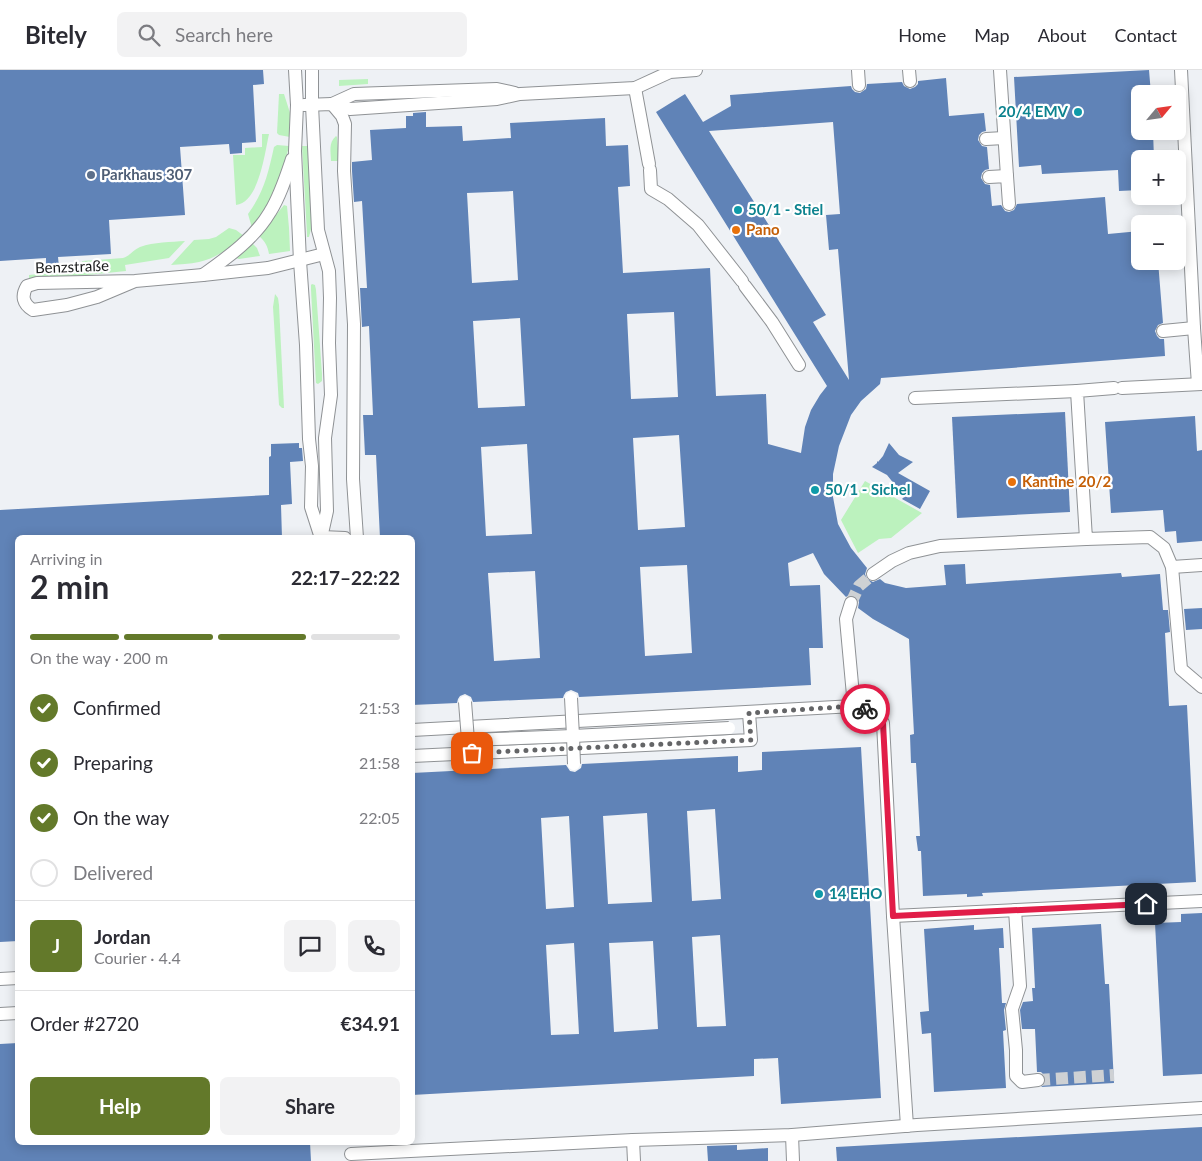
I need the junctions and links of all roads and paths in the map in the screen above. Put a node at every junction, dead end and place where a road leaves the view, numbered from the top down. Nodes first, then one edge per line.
1 (295, 70) edge
2 (312, 70) edge
3 (696, 70) edge
4 (858, 70) edge
5 (1000, 70) edge
6 (1181, 70) edge
7 (859, 85) dead end
8 (635, 88) junction
9 (389, 102) junction
10 (312, 104) junction
11 (332, 104) junction
12 (297, 105) junction
13 (1004, 138) junction
14 (986, 139) dead end
15 (295, 151) junction
16 (1007, 176) junction
17 (989, 177) dead end
18 (1009, 204) dead end
19 (324, 254) junction
20 (300, 261) junction
21 (203, 275) junction
22 (135, 281) junction
23 (1194, 328) junction
24 (1163, 331) dead end
25 (799, 365) dead end
26 (1200, 384) edge
27 (1077, 391) junction
28 (916, 398) dead end
29 (320, 535) edge
30 (321, 535) edge
31 (357, 535) edge
32 (1086, 539) junction
33 (1202, 566) edge
34 (1172, 567) junction
35 (873, 574) tunnel mouth
36 (852, 604) tunnel mouth
37 (1202, 687) edge
38 (570, 698) dead end
39 (465, 702) dead end
40 (854, 706) junction
41 (749, 713) junction
42 (750, 726) junction
43 (415, 730) edge
44 (573, 736) junction
45 (415, 756) edge
46 (574, 764) dead end
47 (1202, 901) edge
48 (1015, 910) junction
49 (893, 916) junction
50 (15, 978) edge
51 (0, 979) edge
52 (15, 1013) edge
53 (0, 1014) edge
54 (1038, 1080) tunnel mouth
55 (1202, 1108) edge
56 (907, 1126) junction
57 (792, 1135) junction
58 (633, 1140) junction
59 (351, 1153) edge
60 (634, 1161) edge
61 (793, 1161) edge

1 - 12 street
2 - 10 street
3 - 8 street
4 - 7 street
5 - 13 street
6 - 23 street
8 - 9 street
8 - 25 street
9 - 11 street
9 - 11 street
10 - 11 street
10 - 12 street
10 - 19 street
11 - 31 street
12 - 15 street
13 - 14 street
13 - 16 street
15 - 20 street
15 - 21 street
16 - 17 street
16 - 18 street
19 - 20 street, Benzstraße
19 - 30 street
20 - 21 street, Benzstraße
20 - 29 street
21 - 22 street, Benzstraße
22 - 22 street, Benzstraße
23 - 24 street
23 - 26 street
26 - 27 street
27 - 28 street
27 - 32 street
32 - 34 street
32 - 35 street
33 - 34 street
34 - 37 street
36 - 40 street
38 - 44 street, bridge
39 - 44 street, bridge
40 - 41 street
40 - 49 street
41 - 42 street
41 - 43 street
42 - 44 street, bridge
42 - 45 street
44 - 46 street, bridge
47 - 48 street
48 - 49 street
48 - 54 street
49 - 56 street
50 - 51 street
52 - 53 street
55 - 56 street
56 - 57 street
57 - 58 street
57 - 61 street
58 - 59 street
58 - 60 street

